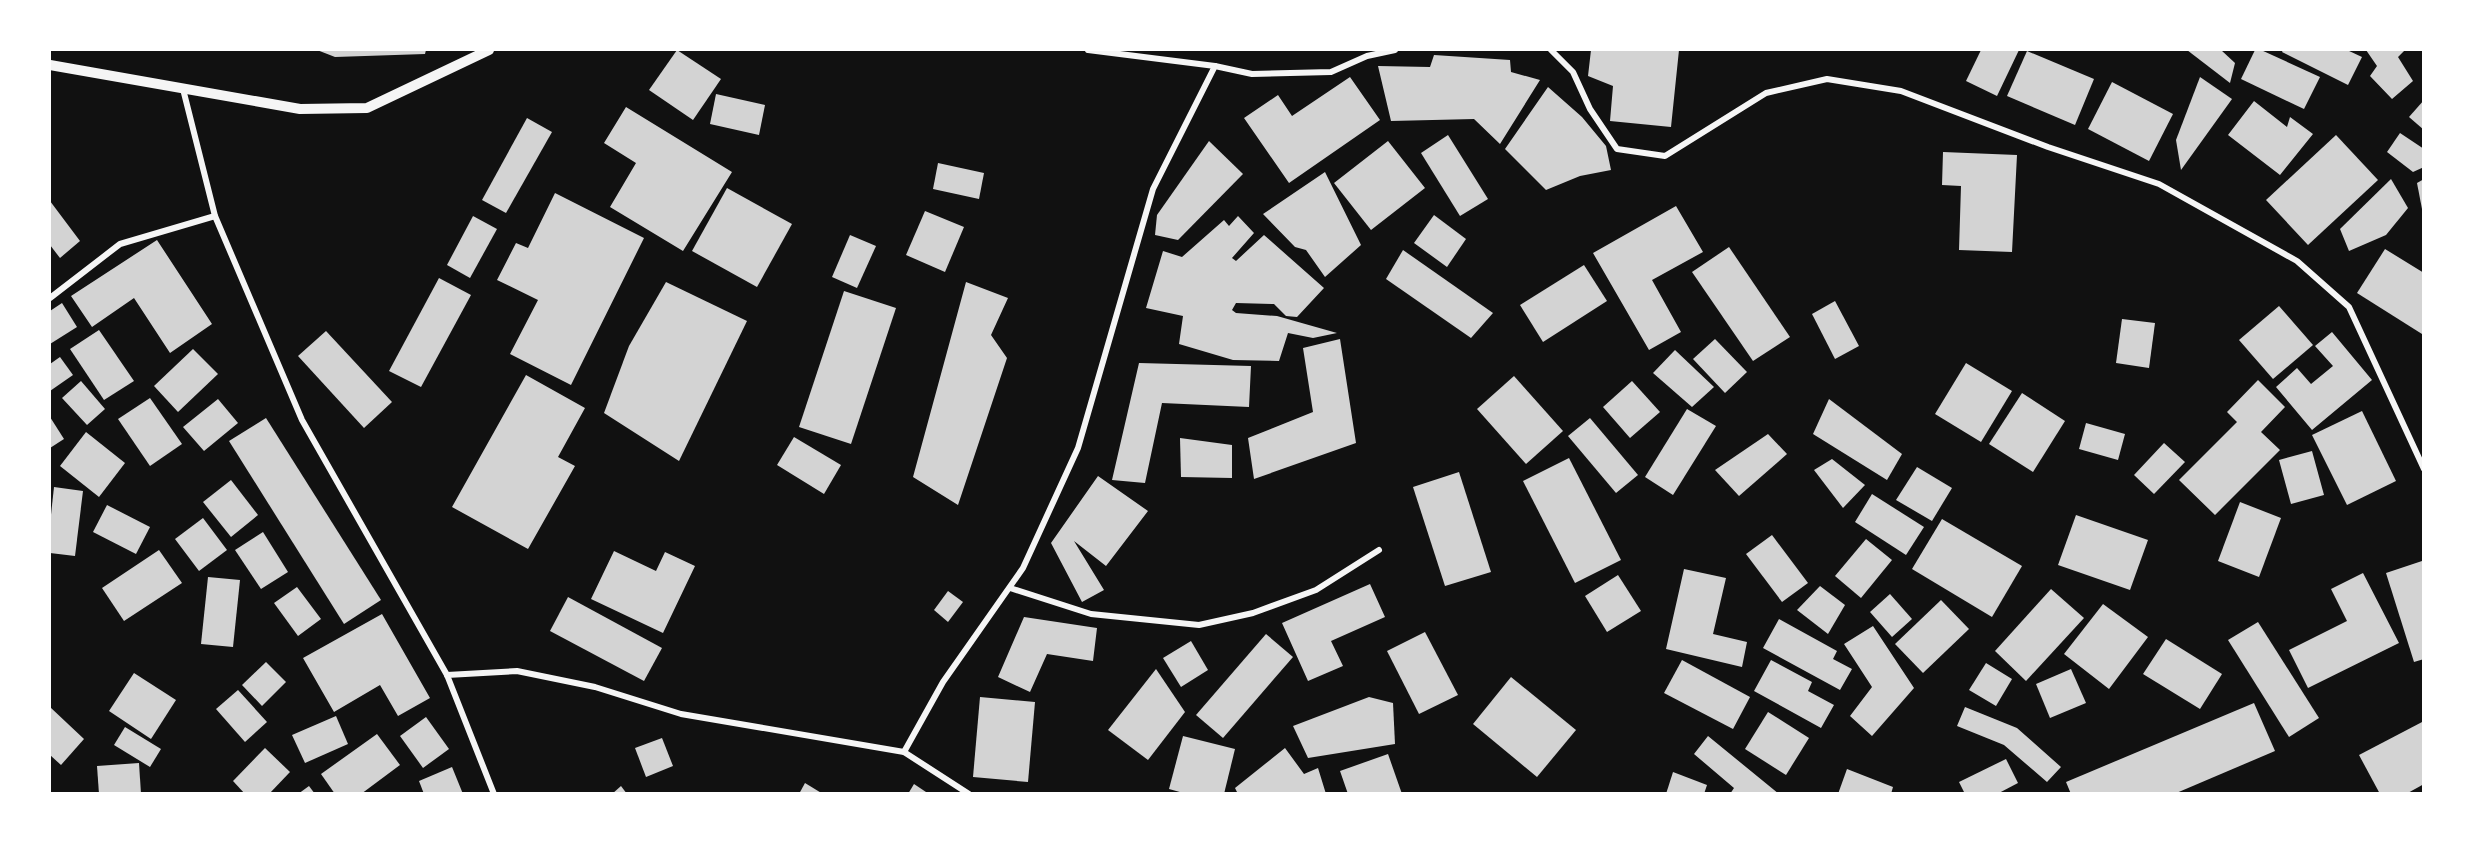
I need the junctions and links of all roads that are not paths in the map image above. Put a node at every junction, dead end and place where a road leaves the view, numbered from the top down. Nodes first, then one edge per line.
1 (489, 50) edge
2 (1088, 50) edge
3 (1395, 50) edge
4 (1551, 50) edge
5 (50, 65) edge
6 (1215, 66) junction
7 (183, 88) junction
8 (215, 216) junction
9 (50, 298) edge
10 (2424, 469) edge
11 (1378, 550) dead end
12 (1010, 588) junction
13 (447, 675) junction
14 (904, 752) junction
15 (494, 794) edge
16 (969, 794) edge

1 - 7 street
2 - 6 street
3 - 6 street
4 - 10 street
5 - 7 street
6 - 12 street
7 - 8 street
8 - 9 street
8 - 13 street
11 - 12 street
12 - 14 street
13 - 14 street
13 - 15 street
14 - 16 street

